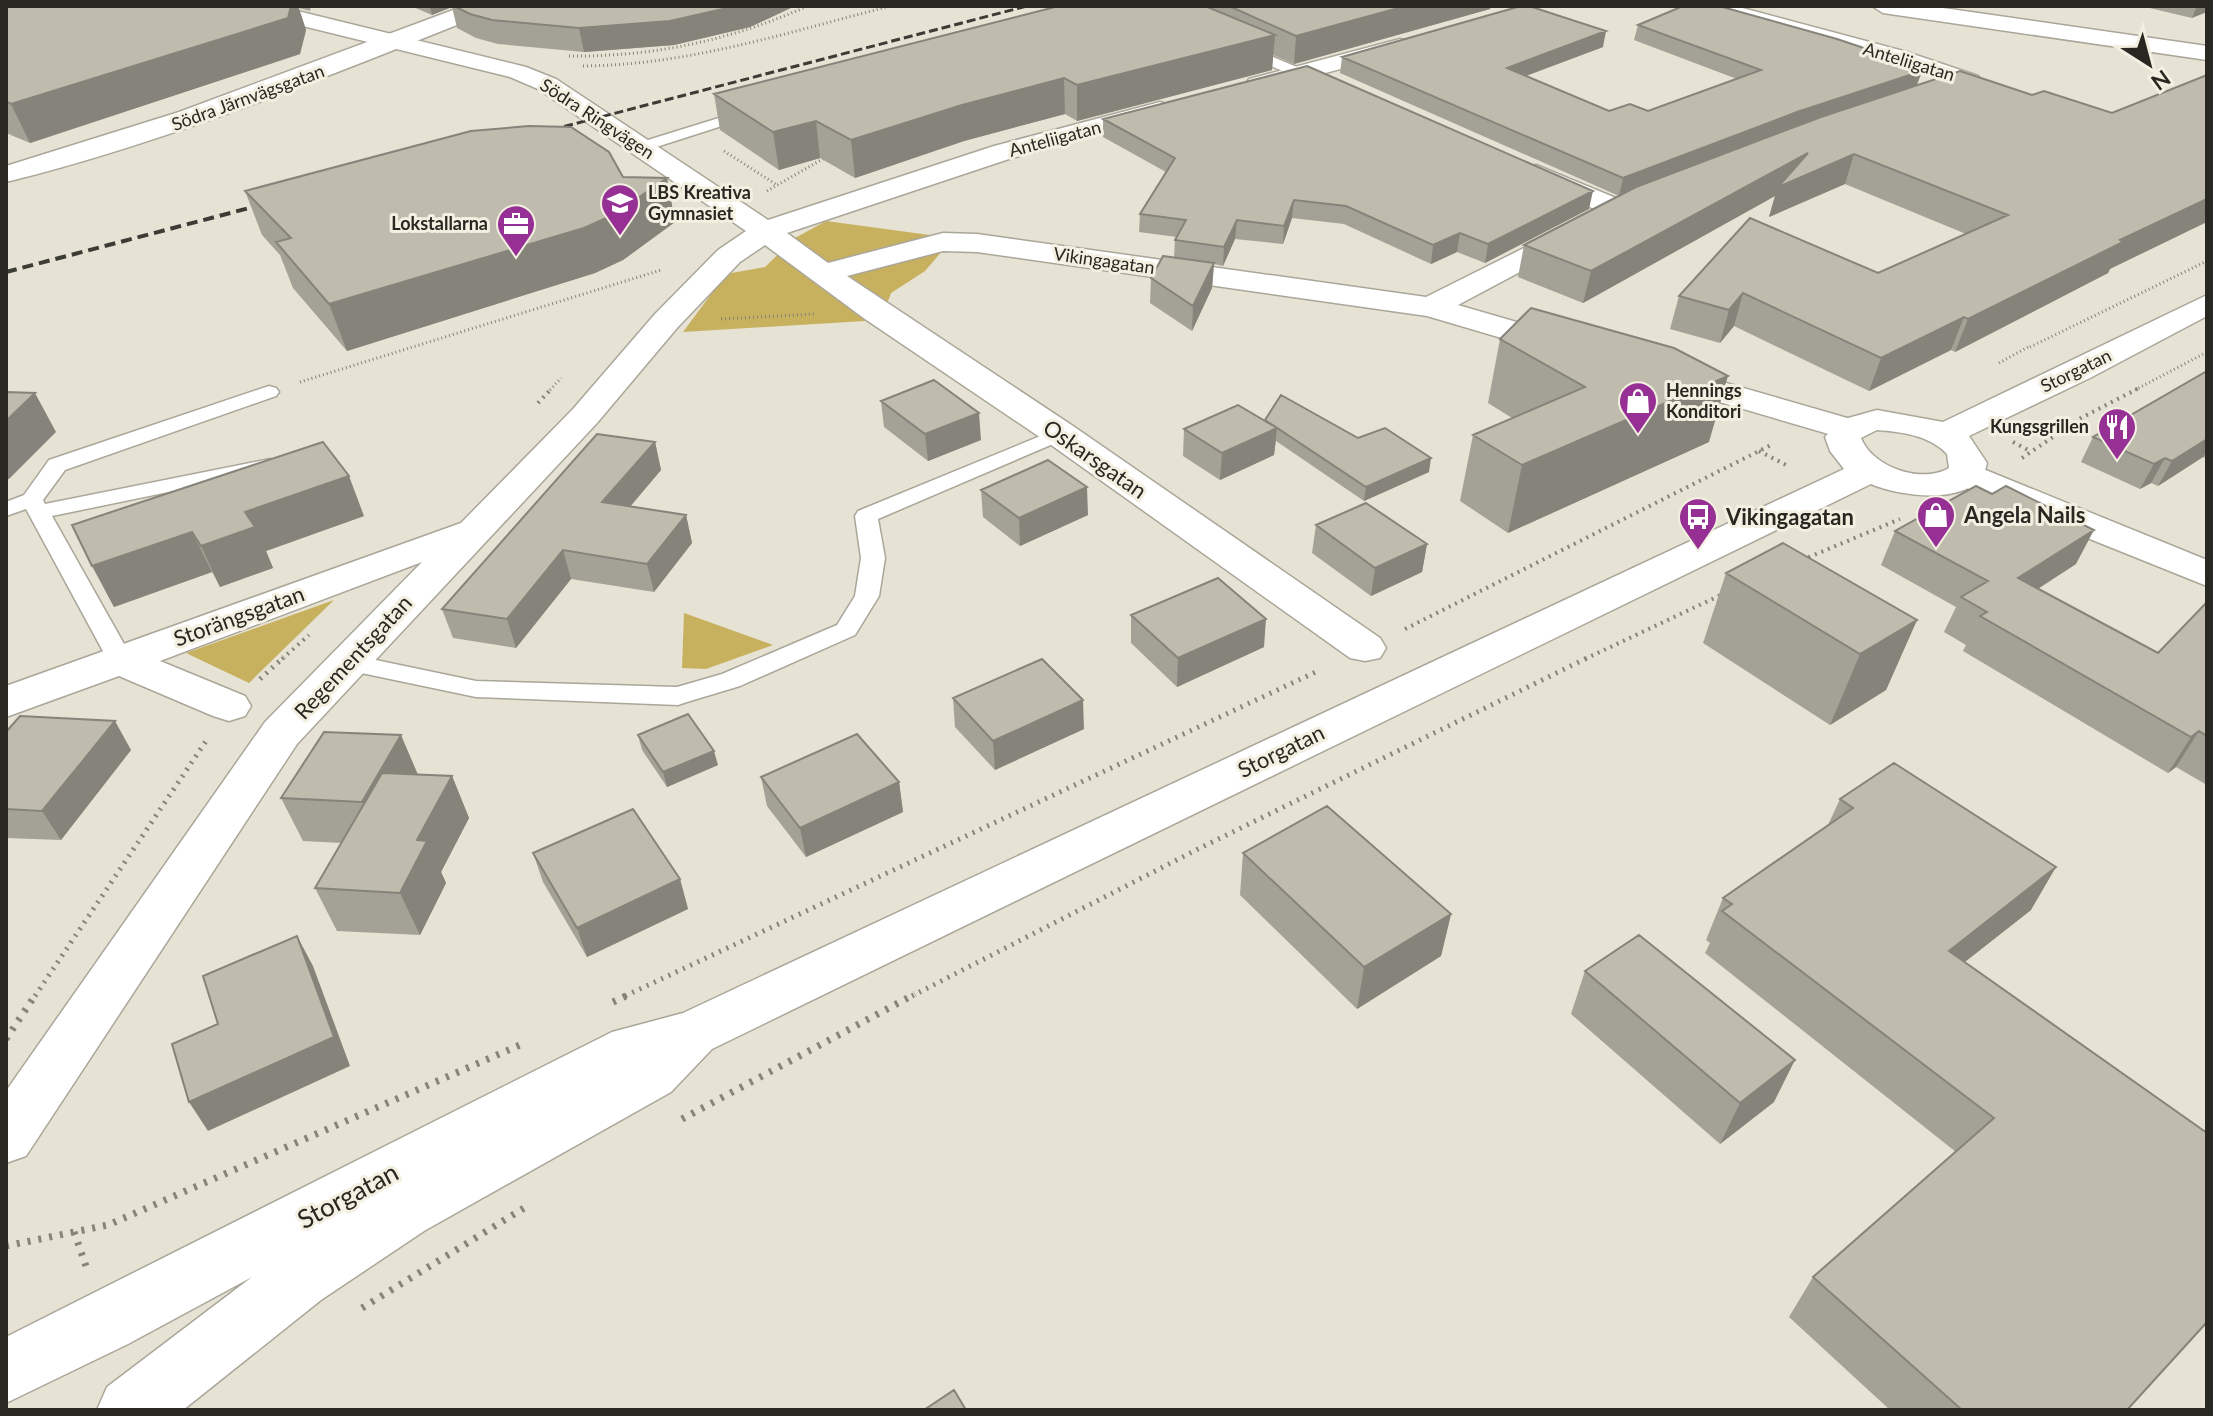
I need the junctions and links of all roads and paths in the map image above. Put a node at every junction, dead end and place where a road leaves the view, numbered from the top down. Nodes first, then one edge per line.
1 (250, 6) edge
2 (484, 6) edge
3 (808, 6) edge
4 (891, 6) edge
5 (1710, 6) edge
6 (1883, 6) edge
7 (1981, 6) edge
8 (2207, 38) edge
9 (1427, 39) edge
10 (1227, 41) edge
11 (396, 42) junction
12 (2207, 53) edge
13 (568, 56) edge
14 (579, 66) dead end
15 (1304, 72) junction
16 (1239, 89) edge
17 (1351, 89) edge
18 (1924, 96) edge
19 (1179, 105) edge
20 (764, 108) edge
21 (693, 131) junction
22 (641, 147) junction
23 (828, 155) edge
24 (1520, 165) edge
25 (6, 174) edge
26 (777, 185) junction
27 (1647, 198) edge
28 (729, 207) junction
29 (1618, 209) junction
30 (765, 231) junction
31 (729, 256) junction
32 (823, 273) junction
33 (2207, 304) edge
34 (1431, 307) junction
35 (876, 312) junction
36 (666, 321) junction
37 (2030, 346) dead end
38 (2207, 352) edge
39 (1598, 356) edge
40 (1989, 368) dead end
41 (1643, 369) edge
42 (269, 392) joint
43 (1795, 413) junction
44 (1849, 429) junction
45 (1060, 434) junction
46 (1943, 435) junction
47 (270, 465) edge
48 (1869, 471) junction
49 (1982, 481) junction
50 (35, 506) junction
51 (6, 509) edge
52 (1904, 518) dead end
53 (472, 531) junction
54 (1794, 564) edge
55 (2207, 574) edge
56 (1738, 587) dead end
57 (1365, 648) junction
58 (120, 660) junction
59 (347, 662) junction
60 (6, 702) edge
61 (229, 706) dead end
62 (604, 1006) dead end
63 (693, 1033) junction
64 (532, 1040) dead end
65 (680, 1120) dead end
66 (6, 1138) edge
67 (530, 1205) dead end
68 (6, 1246) edge
69 (359, 1310) dead end
70 (6, 1371) edge
71 (130, 1410) edge

1 - 11 street, Södra Ringvägen
2 - 11 street, Södra Järnvägsgatan
3 - 13 path
4 - 14 path
5 - 18 street, Anteliigatan
6 - 12 street
7 - 8 street
9 - 15 street
10 - 15 lane
11 - 22 street, Södra Ringvägen
11 - 25 street, Södra Järnvägsgatan
15 - 16 street
15 - 17 street
19 - 30 street, Anteliigatan
20 - 21 lane
21 - 22 lane
21 - 26 path
22 - 28 street, Södra Ringvägen
23 - 26 path
24 - 29 street
26 - 28 path
27 - 29 street
28 - 30 street, Södra Ringvägen
29 - 34 street
30 - 31 street, Regementsgatan
30 - 32 street, Södra Ringvägen
31 - 36 street, Regementsgatan
31 - 42 path
32 - 34 street, Vikingagatan
32 - 35 street, Oskarsgatan
33 - 46 street, Storgatan
34 - 39 street, Vikingagatan
35 - 36 path
35 - 45 street, Oskarsgatan
36 - 53 street, Regementsgatan
37 - 40 path
38 - 49 path
41 - 43 street
42 - 50 lane
43 - 44 street
43 - 57 path
44 - 46 street
44 - 48 street
45 - 57 street, Oskarsgatan
45 - 59 lane
46 - 49 street
47 - 50 lane
48 - 49 street
48 - 63 street, Storgatan
49 - 55 street
50 - 51 lane
50 - 58 lane
52 - 54 path
53 - 58 street, Storängsgatan
53 - 59 street, Regementsgatan
56 - 65 path
57 - 62 path
58 - 60 street, Storängsgatan
58 - 61 street
59 - 66 street, Regementsgatan
63 - 70 street, Storgatan
63 - 71 street, Storgatan
64 - 68 path
67 - 69 path

